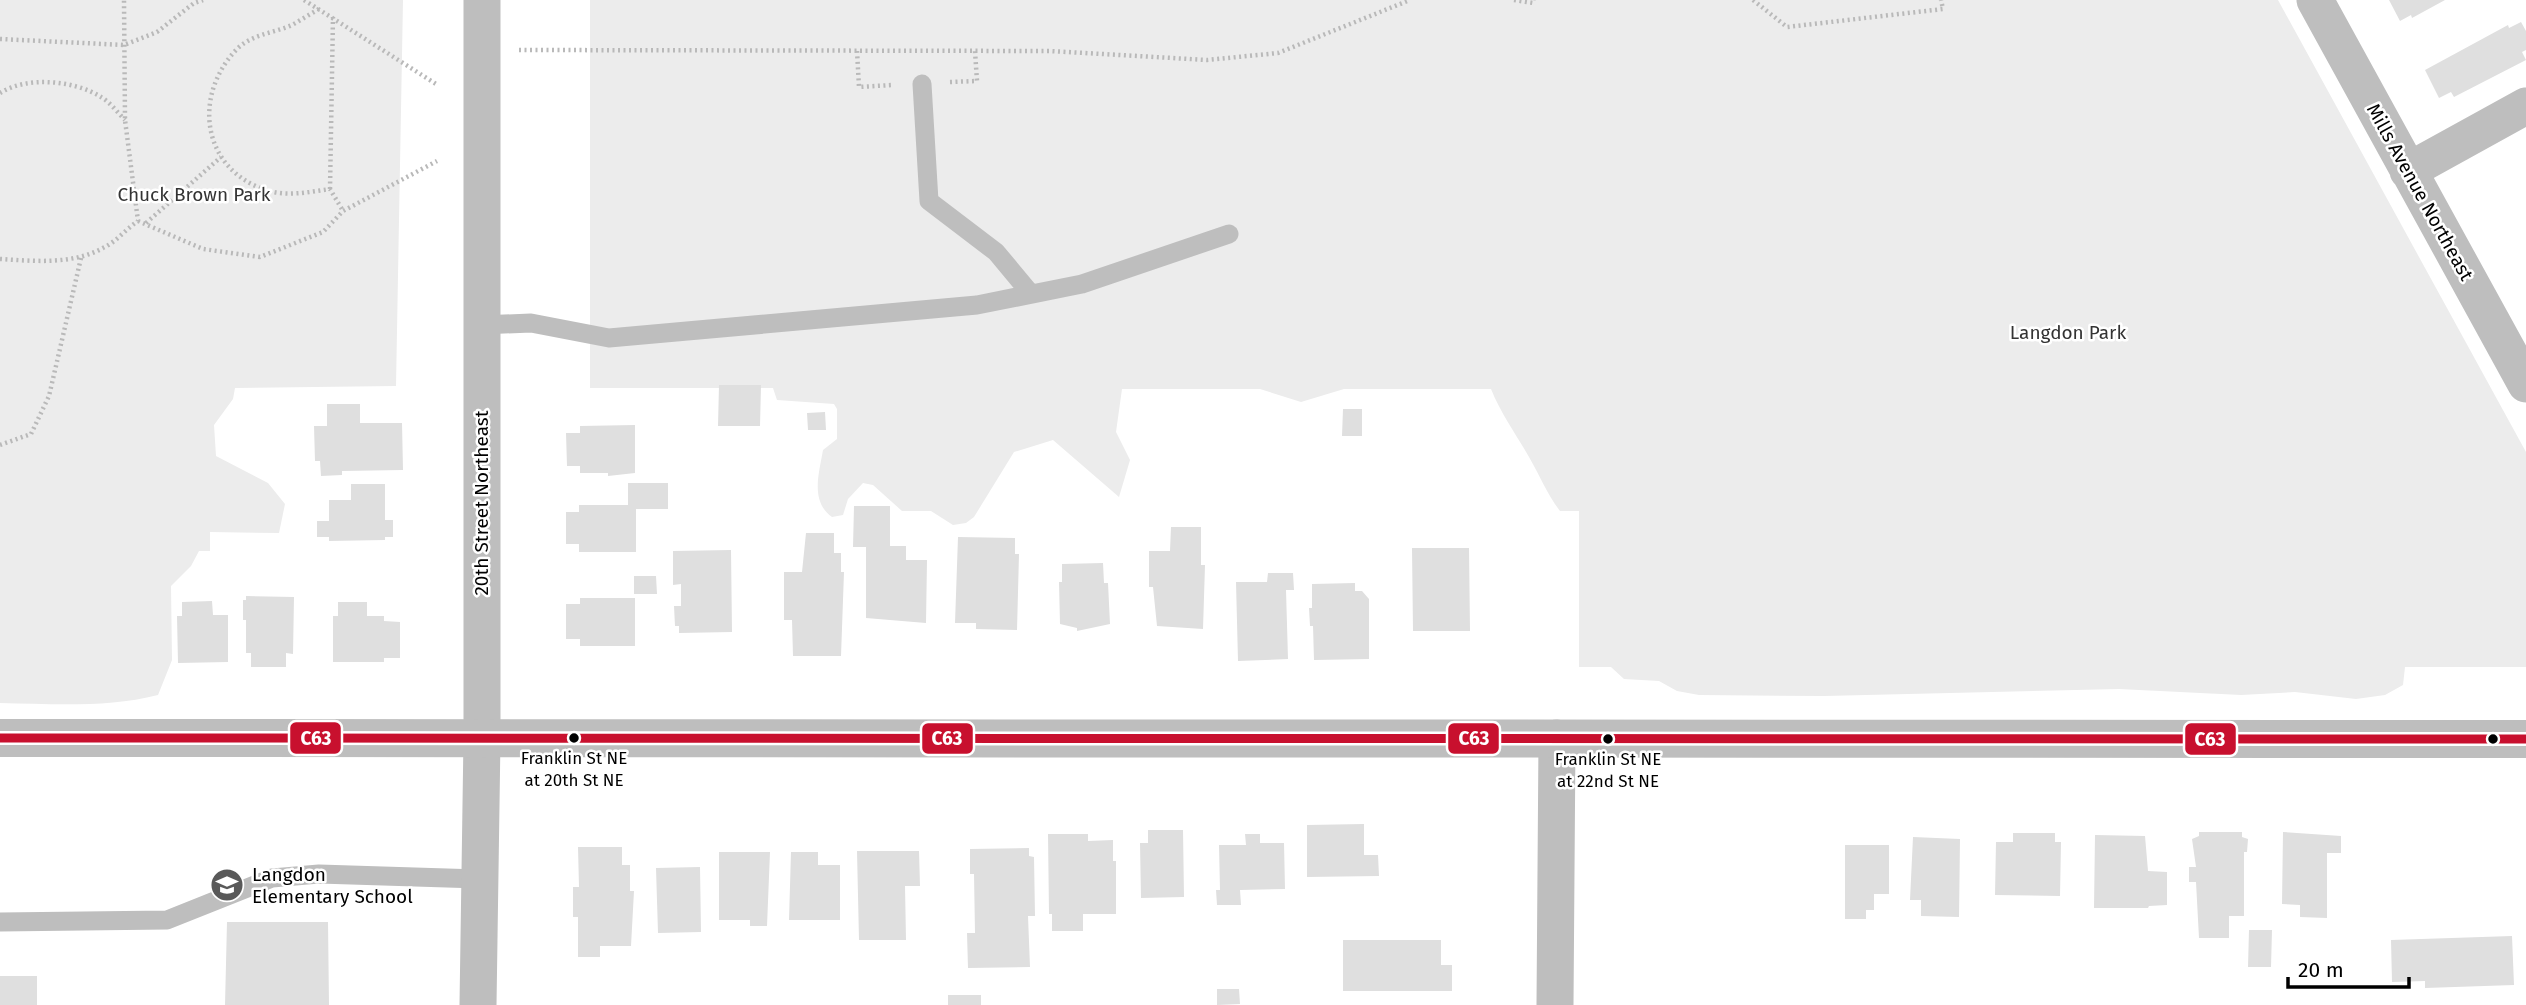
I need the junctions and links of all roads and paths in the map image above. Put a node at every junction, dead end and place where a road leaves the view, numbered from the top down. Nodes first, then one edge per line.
1 (124, 0) edge
2 (203, 0) edge
3 (304, 0) edge
4 (482, 0) edge
5 (1410, 0) edge
6 (1514, 0) edge
7 (1534, 0) edge
8 (1753, 0) edge
9 (1941, 0) edge
10 (2315, 0) edge
11 (319, 9) junction
12 (333, 17) junction
13 (0, 39) edge
14 (124, 45) junction
15 (551, 50) dead end
16 (436, 84) dead end
17 (922, 84) dead end
18 (0, 93) edge
19 (2526, 106) edge
20 (125, 120) junction
21 (221, 157) junction
22 (437, 161) dead end
23 (2408, 171) junction
24 (330, 189) junction
25 (343, 211) junction
26 (138, 221) junction
27 (146, 223) junction
28 (1229, 233) dead end
29 (81, 258) junction
30 (0, 260) edge
31 (1031, 295) junction
32 (481, 325) junction
33 (2526, 384) edge
34 (0, 445) edge
35 (0, 737) edge
36 (482, 738) junction
37 (1557, 738) junction
38 (2526, 739) edge
39 (479, 879) junction
40 (0, 922) edge
41 (478, 1005) edge
42 (1555, 1005) edge

1 - 14 path
2 - 14 path
3 - 11 path
4 - 32 street, 20th Street Northeast
5 - 15 path
6 - 7 path
8 - 9 path
10 - 23 street, Mills Avenue Northeast
11 - 12 path
11 - 21 path
12 - 16 path
12 - 24 path
13 - 14 path
14 - 20 path
17 - 31 lane
18 - 20 path
19 - 23 street
20 - 26 path
21 - 24 path
21 - 27 path
22 - 25 path
23 - 33 street, Mills Avenue Northeast
24 - 25 path
25 - 27 path
26 - 27 path
26 - 29 path
28 - 31 lane
29 - 30 path
29 - 34 path
31 - 32 lane
32 - 36 street, 20th Street Northeast
35 - 36 street
36 - 37 street
36 - 39 street, 20th Street Northeast
37 - 38 street
37 - 42 street
39 - 40 lane
39 - 41 street, 20th Street Northeast

